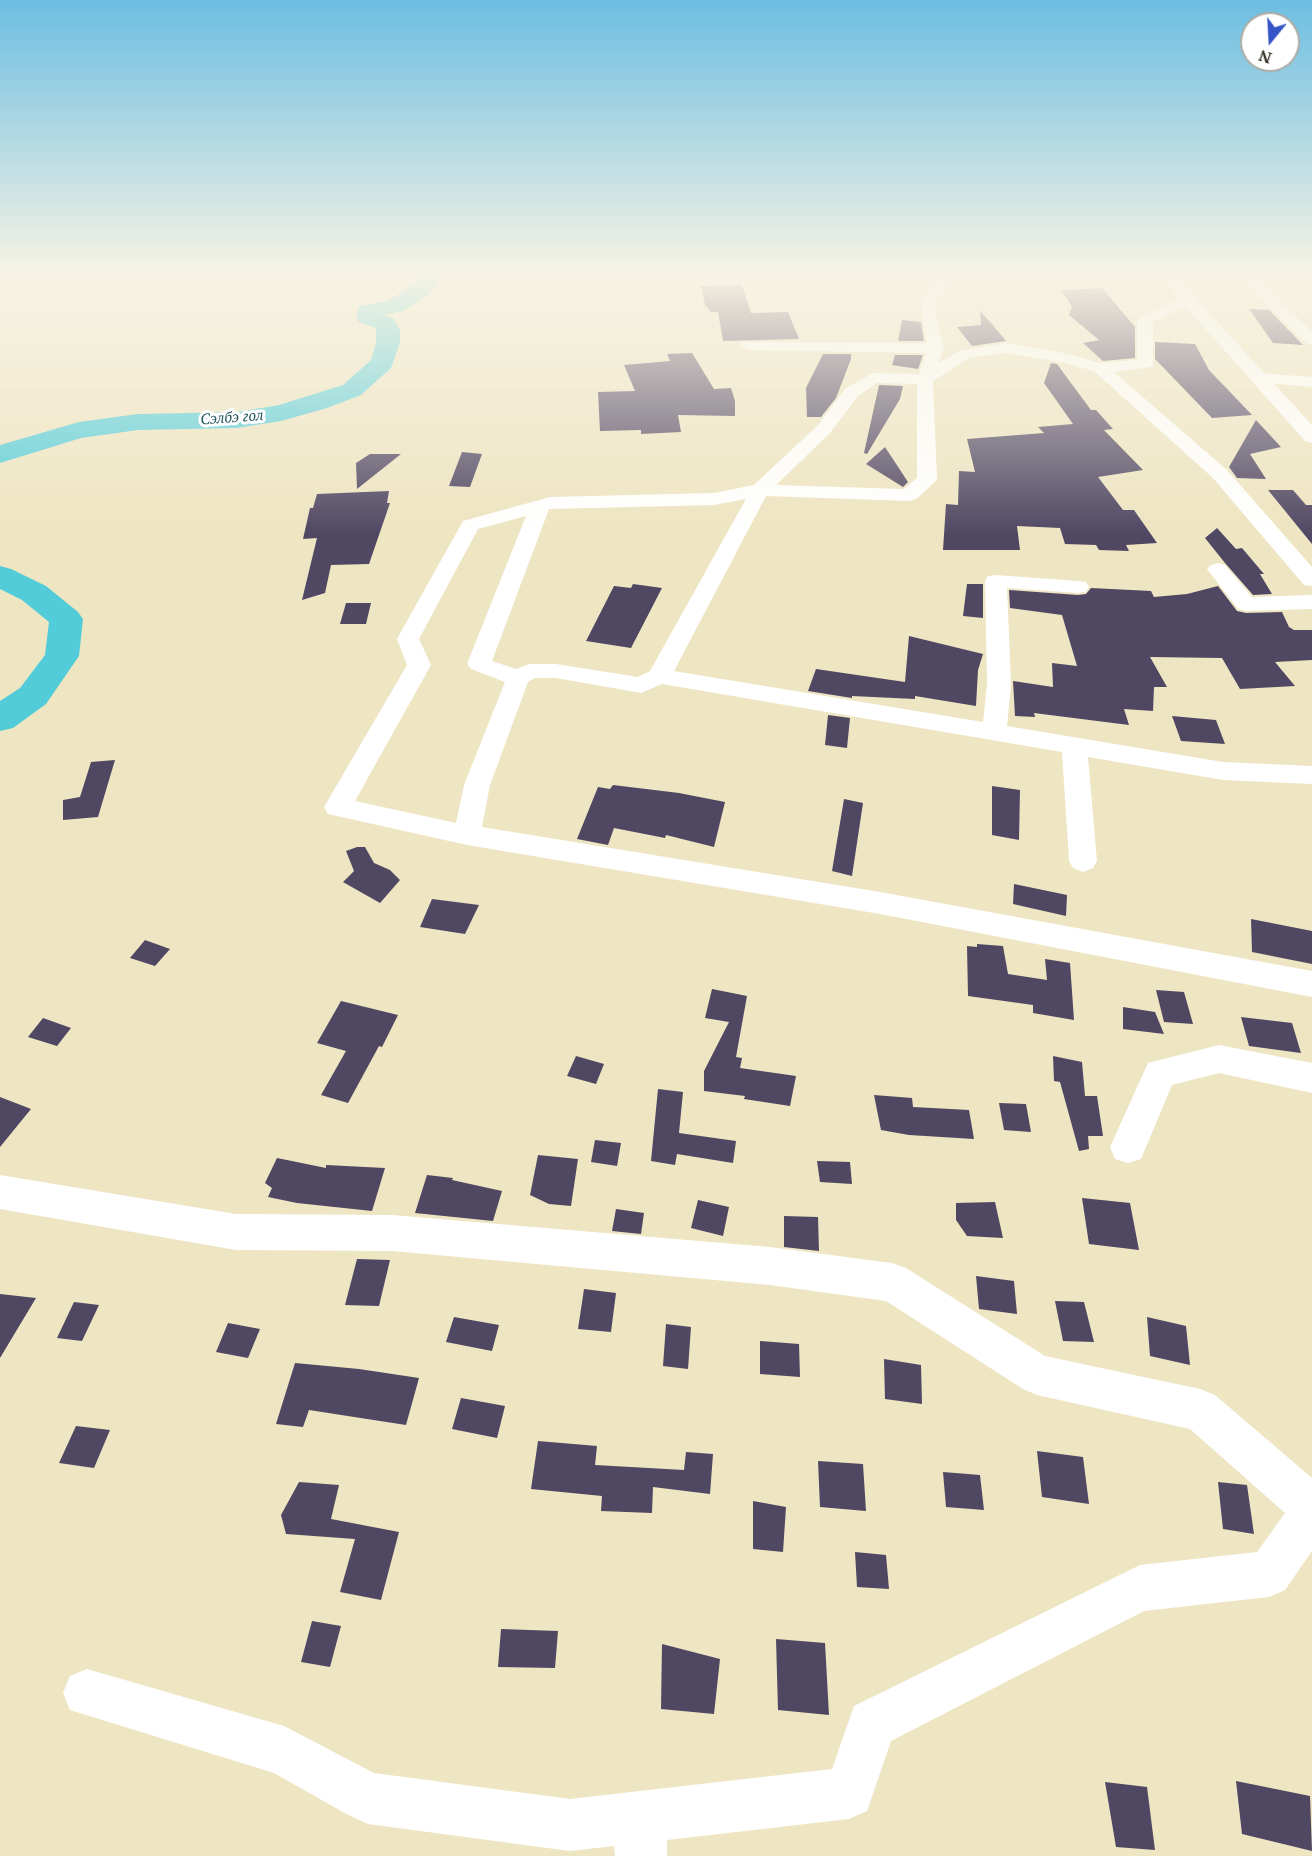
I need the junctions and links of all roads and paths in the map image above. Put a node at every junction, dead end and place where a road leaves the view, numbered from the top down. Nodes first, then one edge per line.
1 (931, 362) edge
2 (953, 362) edge
3 (1077, 362) edge
4 (1144, 362) edge
5 (1245, 362) edge
6 (1100, 368) junction
7 (1260, 378) junction
8 (925, 379) junction
9 (1312, 381) edge
10 (1312, 436) edge
11 (760, 490) junction
12 (540, 506) junction
13 (1218, 569) dead end
14 (1312, 579) edge
15 (1078, 587) dead end
16 (1312, 602) edge
17 (659, 676) junction
18 (518, 678) junction
19 (994, 732) junction
20 (1074, 746) junction
21 (1312, 774) edge
22 (467, 835) junction
23 (1083, 861) dead end
24 (1312, 984) edge
25 (1312, 1078) edge
26 (1128, 1148) dead end
27 (0, 1192) edge
28 (1312, 1507) edge
29 (1312, 1513) edge
30 (87, 1692) dead end
31 (641, 1836) edge

1 - 8 street
2 - 8 street
3 - 6 street
4 - 6 street
5 - 7 main road
6 - 14 street
7 - 9 street
7 - 10 main road
8 - 11 street
8 - 11 street
11 - 12 street
11 - 17 street
12 - 18 street
12 - 22 street
13 - 16 street
15 - 19 street
17 - 18 street
17 - 19 street
18 - 22 street
19 - 20 street
20 - 21 street
20 - 23 street
22 - 24 street
25 - 26 street
27 - 28 street
29 - 31 street
30 - 31 street

